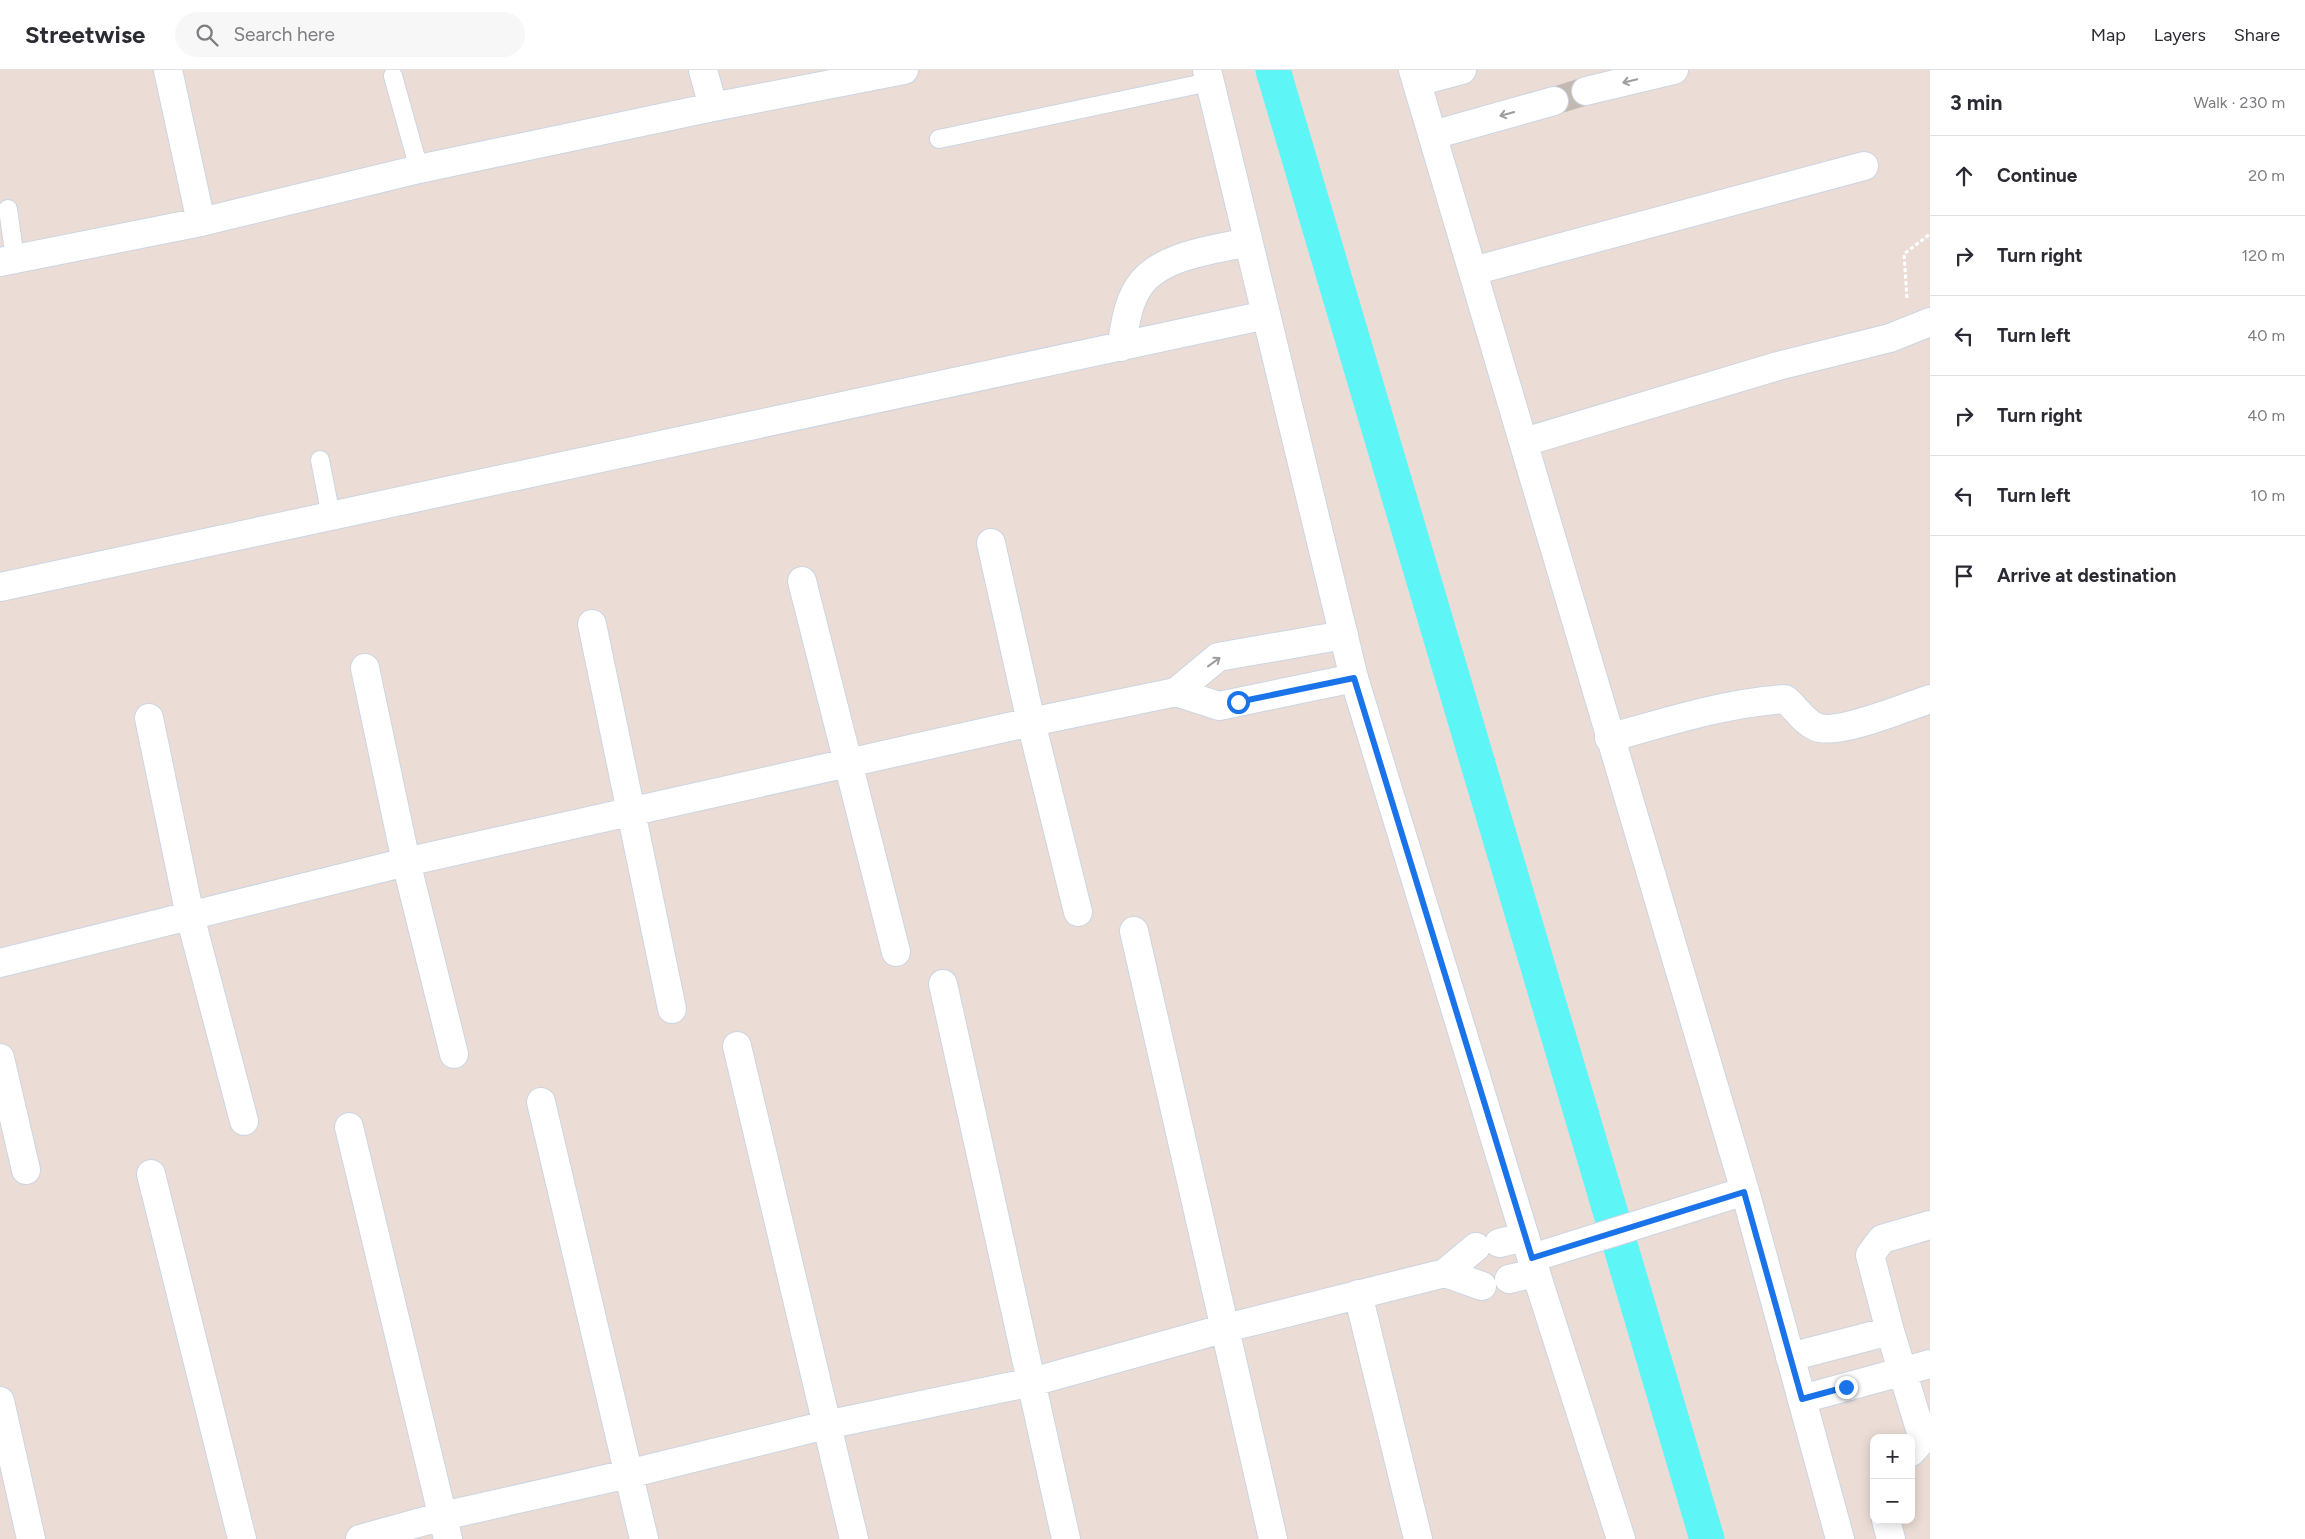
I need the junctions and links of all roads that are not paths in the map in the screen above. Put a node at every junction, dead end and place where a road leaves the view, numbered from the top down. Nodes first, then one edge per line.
1 (168, 70) edge
2 (703, 70) edge
3 (904, 70) edge
4 (1462, 70) edge
5 (1674, 70) edge
6 (393, 76) dead end
7 (1208, 76) edge
8 (1415, 76) edge
9 (1586, 91) tunnel mouth
10 (1554, 101) tunnel mouth
11 (713, 107) junction
12 (1433, 135) junction
13 (939, 139) dead end
14 (1864, 166) dead end
15 (419, 169) junction
16 (8, 209) dead end
17 (201, 222) junction
18 (1248, 242) junction
19 (8, 260) edge
20 (1473, 270) junction
21 (1266, 315) junction
22 (1920, 326) edge
23 (1121, 347) junction
24 (1524, 442) junction
25 (320, 460) dead end
26 (331, 516) junction
27 (991, 543) dead end
28 (802, 581) dead end
29 (0, 587) edge
30 (592, 624) dead end
31 (1344, 634) junction
32 (365, 668) dead end
33 (1354, 678) junction
34 (1176, 692) junction
35 (1930, 699) edge
36 (149, 718) dead end
37 (1031, 722) junction
38 (1609, 738) junction
39 (848, 764) junction
40 (632, 812) junction
41 (406, 862) junction
42 (1078, 912) dead end
43 (190, 916) junction
44 (1134, 932) dead end
45 (896, 952) dead end
46 (0, 963) edge
47 (942, 984) dead end
48 (672, 1009) dead end
49 (736, 1046) dead end
50 (454, 1054) dead end
51 (0, 1058) edge
52 (541, 1102) dead end
53 (244, 1121) dead end
54 (349, 1127) dead end
55 (26, 1170) dead end
56 (151, 1174) dead end
57 (1744, 1192) junction
58 (1930, 1225) edge
59 (1537, 1255) junction
60 (1445, 1273) junction
61 (1509, 1279) dead end
62 (1482, 1286) dead end
63 (1358, 1294) junction
64 (1226, 1328) junction
65 (1890, 1331) junction
66 (1790, 1357) junction
67 (1930, 1364) edge
68 (1904, 1371) junction
69 (1032, 1382) junction
70 (1802, 1399) junction
71 (0, 1401) edge
72 (826, 1425) junction
73 (1915, 1448) edge
74 (628, 1474) junction
75 (1887, 1524) edge
76 (446, 1527) edge
77 (31, 1539) edge
78 (242, 1539) edge
79 (360, 1539) edge
80 (644, 1539) edge
81 (854, 1539) edge
82 (1066, 1539) edge
83 (1273, 1539) edge
84 (1418, 1539) edge
85 (1621, 1539) edge
86 (1840, 1539) edge
87 (1891, 1539) edge

1 - 17 street
2 - 11 street
3 - 11 street
4 - 8 street
5 -> 9 street
6 - 15 lane
7 - 13 lane
7 - 18 street
8 - 12 street
10 -> 12 street
11 - 15 street
12 - 20 street
14 - 20 street
15 - 17 street
16 - 19 lane
17 - 19 street
18 - 21 street
18 - 23 street
20 - 24 street
21 - 23 street
21 - 31 street
22 - 24 street
23 - 26 street
24 - 38 street
25 - 26 lane
26 - 29 street
27 - 37 street
28 - 39 street
30 - 40 street
31 - 33 street
34 -> 31 street
32 - 41 street
33 - 34 street
33 - 59 street
34 - 37 street
35 - 38 street
36 - 43 street
37 - 39 street
37 - 42 street
38 - 57 street
39 - 40 street
39 - 45 street
40 - 41 street
40 - 48 street
41 - 43 street
41 - 50 street
43 - 46 street
43 - 53 street
44 - 64 street
47 - 69 street
49 - 72 street
51 - 55 street
52 - 74 street
54 - 76 street
56 - 78 street
57 - 59 street
57 - 66 street
58 - 65 street
59 - 60 street
59 - 61 street
59 - 85 street
60 - 62 street
60 - 63 street
63 - 64 street
63 - 84 street
64 - 69 street
64 - 83 street
65 - 66 street
65 - 68 street
66 - 70 street
67 - 68 street
68 - 70 street
68 - 73 street
69 - 72 street
69 - 82 street
70 - 86 street
71 - 77 street
72 - 74 street
72 - 81 street
74 - 76 street
74 - 80 street
75 - 87 street
76 - 79 street

